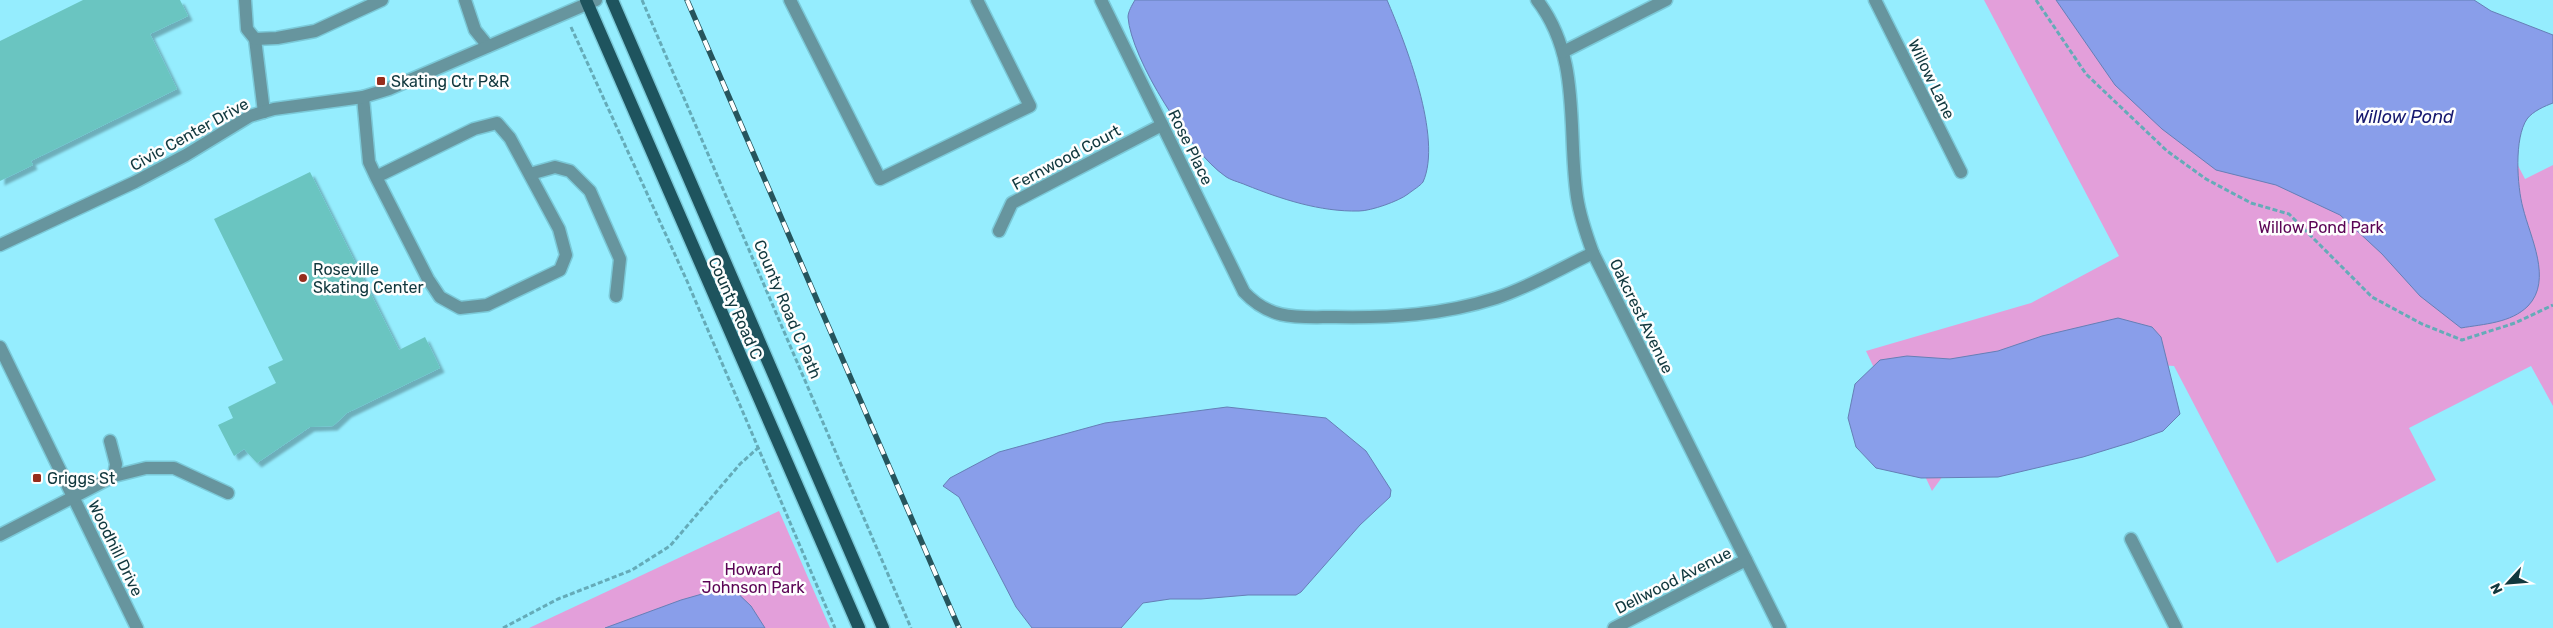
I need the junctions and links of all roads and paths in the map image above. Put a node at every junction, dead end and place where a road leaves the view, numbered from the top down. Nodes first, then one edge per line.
1 (245, 0) edge
2 (382, 0) edge
3 (465, 0) edge
4 (612, 0) edge
5 (642, 0) edge
6 (790, 0) edge
7 (977, 0) edge
8 (1101, 0) edge
9 (1537, 0) edge
10 (1666, 0) edge
11 (1875, 0) edge
12 (2036, 0) edge
13 (590, 1) edge
14 (367, 3) edge
15 (565, 15) junction
16 (255, 39) junction
17 (488, 46) junction
18 (1563, 52) junction
19 (363, 97) junction
20 (264, 112) junction
21 (1162, 125) junction
22 (1961, 172) dead end
23 (530, 174) junction
24 (376, 177) junction
25 (998, 231) dead end
26 (0, 245) edge
27 (1593, 253) junction
28 (616, 296) dead end
29 (2553, 305) edge
30 (0, 347) edge
31 (110, 441) dead end
32 (759, 447) junction
33 (114, 476) junction
34 (228, 493) dead end
35 (74, 498) junction
36 (0, 535) edge
37 (2131, 539) dead end
38 (1746, 560) junction
39 (137, 628) edge
40 (502, 628) edge
41 (835, 628) edge
42 (859, 628) edge
43 (882, 628) edge
44 (911, 628) edge
45 (1614, 628) edge
46 (1780, 628) edge
47 (2176, 628) edge

1 - 16 street
2 - 14 street
3 - 17 street
4 - 43 main road, County Road C
5 - 44 path, County Road C Path
6 - 7 street
8 - 21 street, Rose Place
9 - 18 street, Oakcrest Avenue
10 - 18 street
11 - 22 street, Willow Lane
12 - 29 path
13 - 15 street, Civic Center Drive
13 - 42 main road, County Road C
14 - 16 street
15 - 17 street, Civic Center Drive
15 - 32 path
16 - 20 street
17 - 19 street, Civic Center Drive
18 - 27 street, Oakcrest Avenue
19 - 20 street, Civic Center Drive
19 - 24 street
20 - 26 street, Civic Center Drive
21 - 25 street, Fernwood Court
21 - 27 street, Rose Place
23 - 24 street
23 - 24 street
23 - 28 street
27 - 38 street, Oakcrest Avenue
30 - 35 street, Woodhill Drive
31 - 33 street
32 - 40 path
32 - 41 path
33 - 34 street
33 - 35 street
35 - 36 street
35 - 39 street, Woodhill Drive
37 - 47 street
38 - 45 street, Dellwood Avenue
38 - 46 street, Oakcrest Avenue

